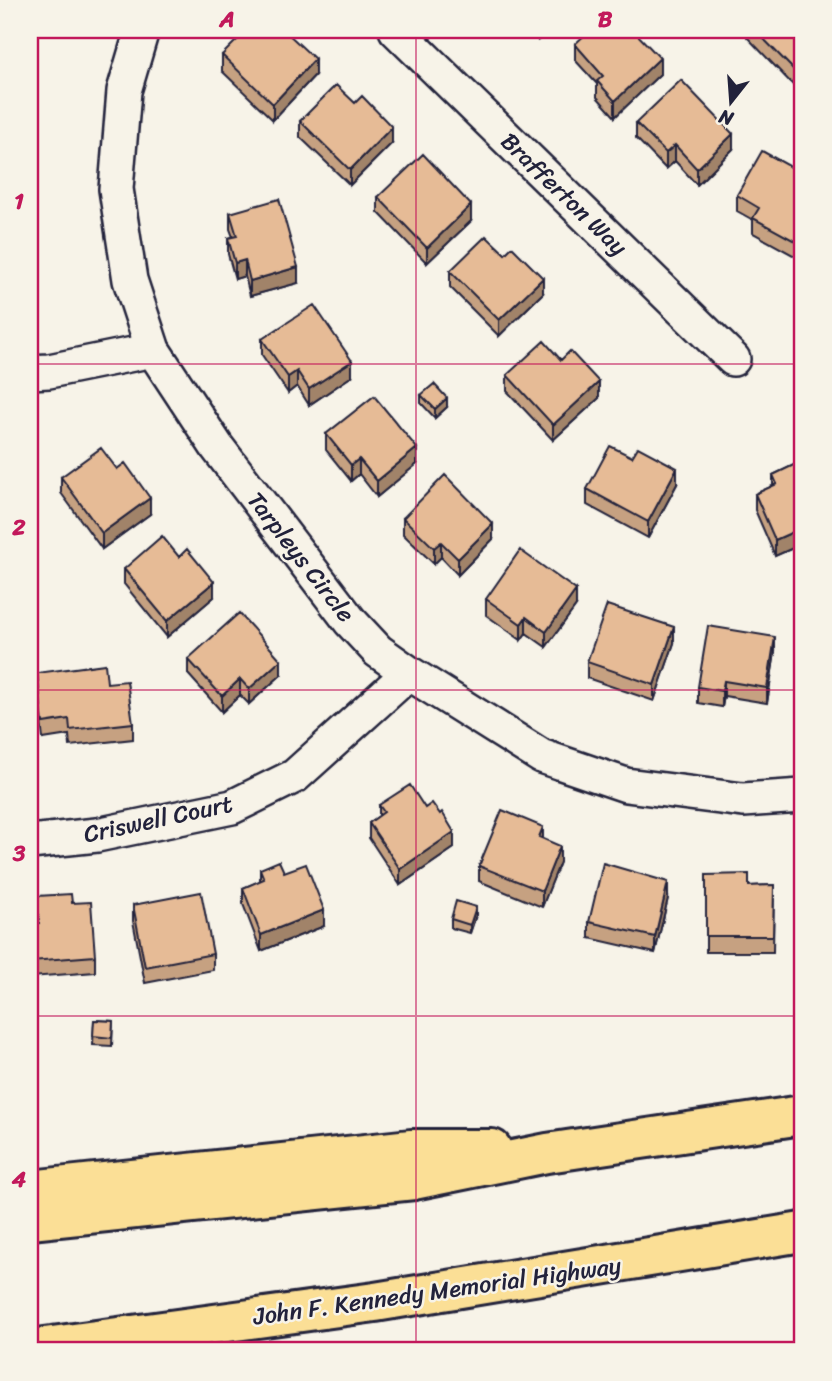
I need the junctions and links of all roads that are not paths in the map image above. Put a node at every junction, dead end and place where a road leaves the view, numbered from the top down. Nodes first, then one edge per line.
1 (142, 30) edge
2 (396, 30) edge
3 (153, 351) junction
4 (733, 359) dead end
5 (30, 372) edge
6 (410, 673) junction
7 (802, 796) edge
8 (30, 842) edge
9 (802, 1115) edge
10 (547, 1153) junction
11 (30, 1190) edge
12 (30, 1220) edge
13 (802, 1232) edge
14 (30, 1349) edge

1 - 3 street, Tarpleys Circle
2 - 4 street, Brafferton Way
3 - 5 street
3 - 6 street, Tarpleys Circle
6 - 7 street, Tarpleys Circle
6 - 8 street, Criswell Court
9 - 10 highway
10 - 11 highway
10 - 12 highway
13 - 14 highway, John F. Kennedy Memorial Highway

